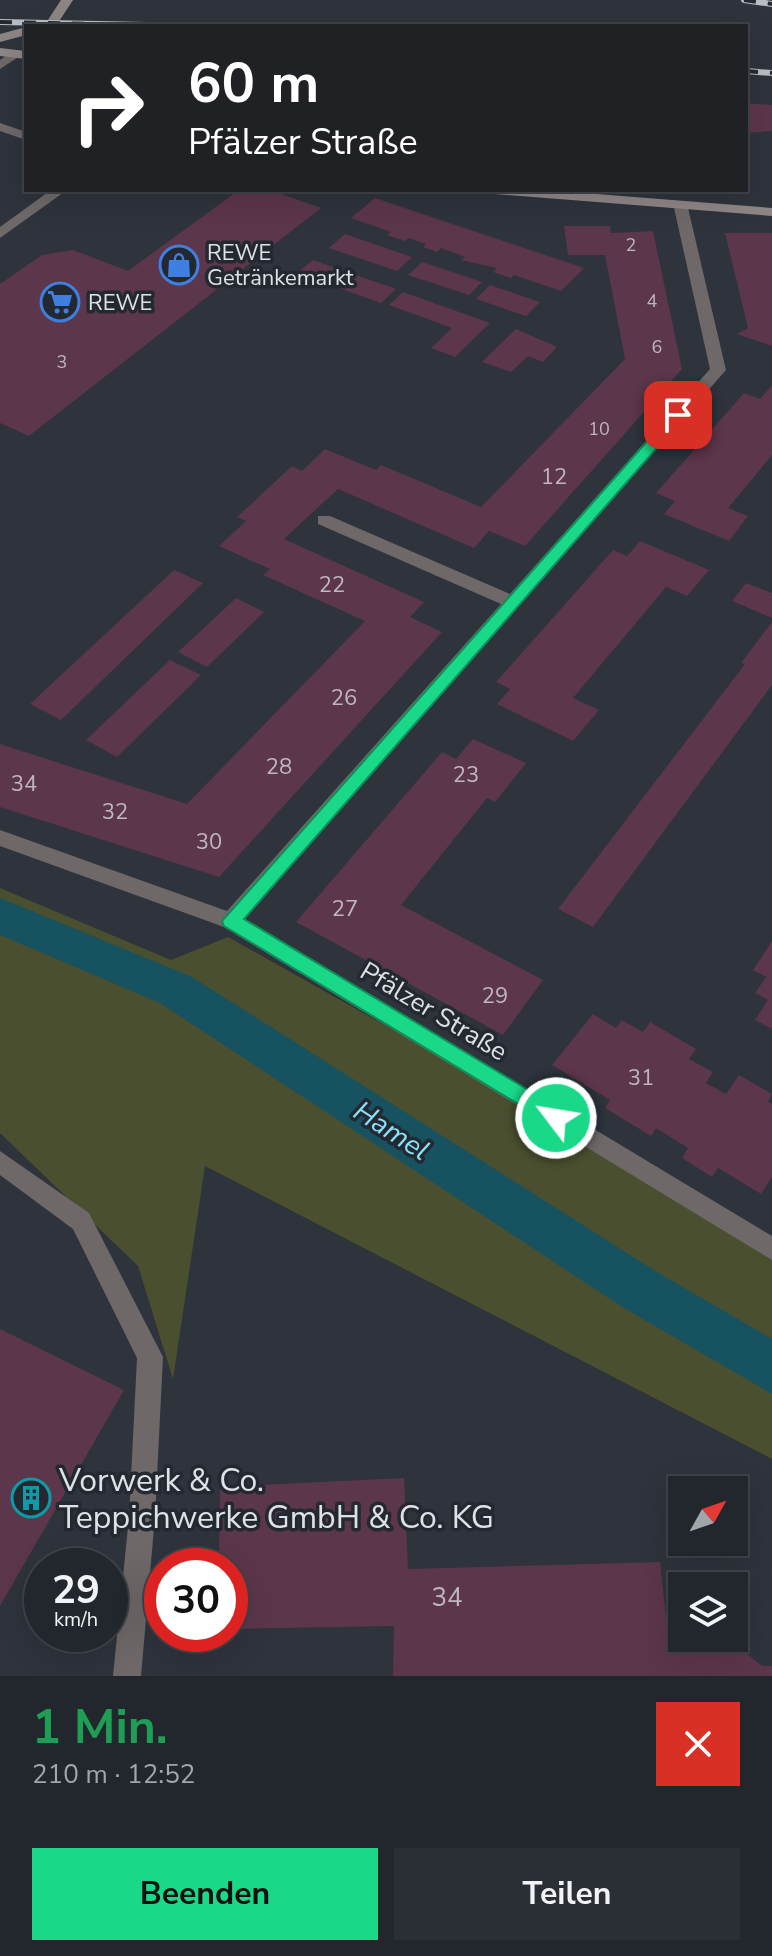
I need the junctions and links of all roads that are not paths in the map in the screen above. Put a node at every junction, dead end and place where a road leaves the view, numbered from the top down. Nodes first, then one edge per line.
1 (67, 0) edge
2 (51, 24) edge
3 (24, 32) edge
4 (0, 38) edge
5 (0, 52) edge
6 (23, 52) edge
7 (0, 65) edge
8 (0, 127) edge
9 (24, 135) edge
10 (57, 192) edge
11 (516, 192) edge
12 (681, 208) junction
13 (772, 212) edge
14 (0, 234) edge
15 (324, 520) dead end
16 (514, 602) junction
17 (0, 838) edge
18 (231, 921) junction
19 (0, 1161) edge
20 (772, 1249) edge
21 (127, 1676) edge

1 - 2 main road
3 - 4 main road
5 - 6 main road
6 - 7 street
8 - 9 street
10 - 14 street
11 - 12 main road
12 - 13 main road
12 - 16 street
15 - 16 street
16 - 18 street
17 - 18 street, Pfälzer Straße
18 - 20 street, Pfälzer Straße
19 - 21 street

